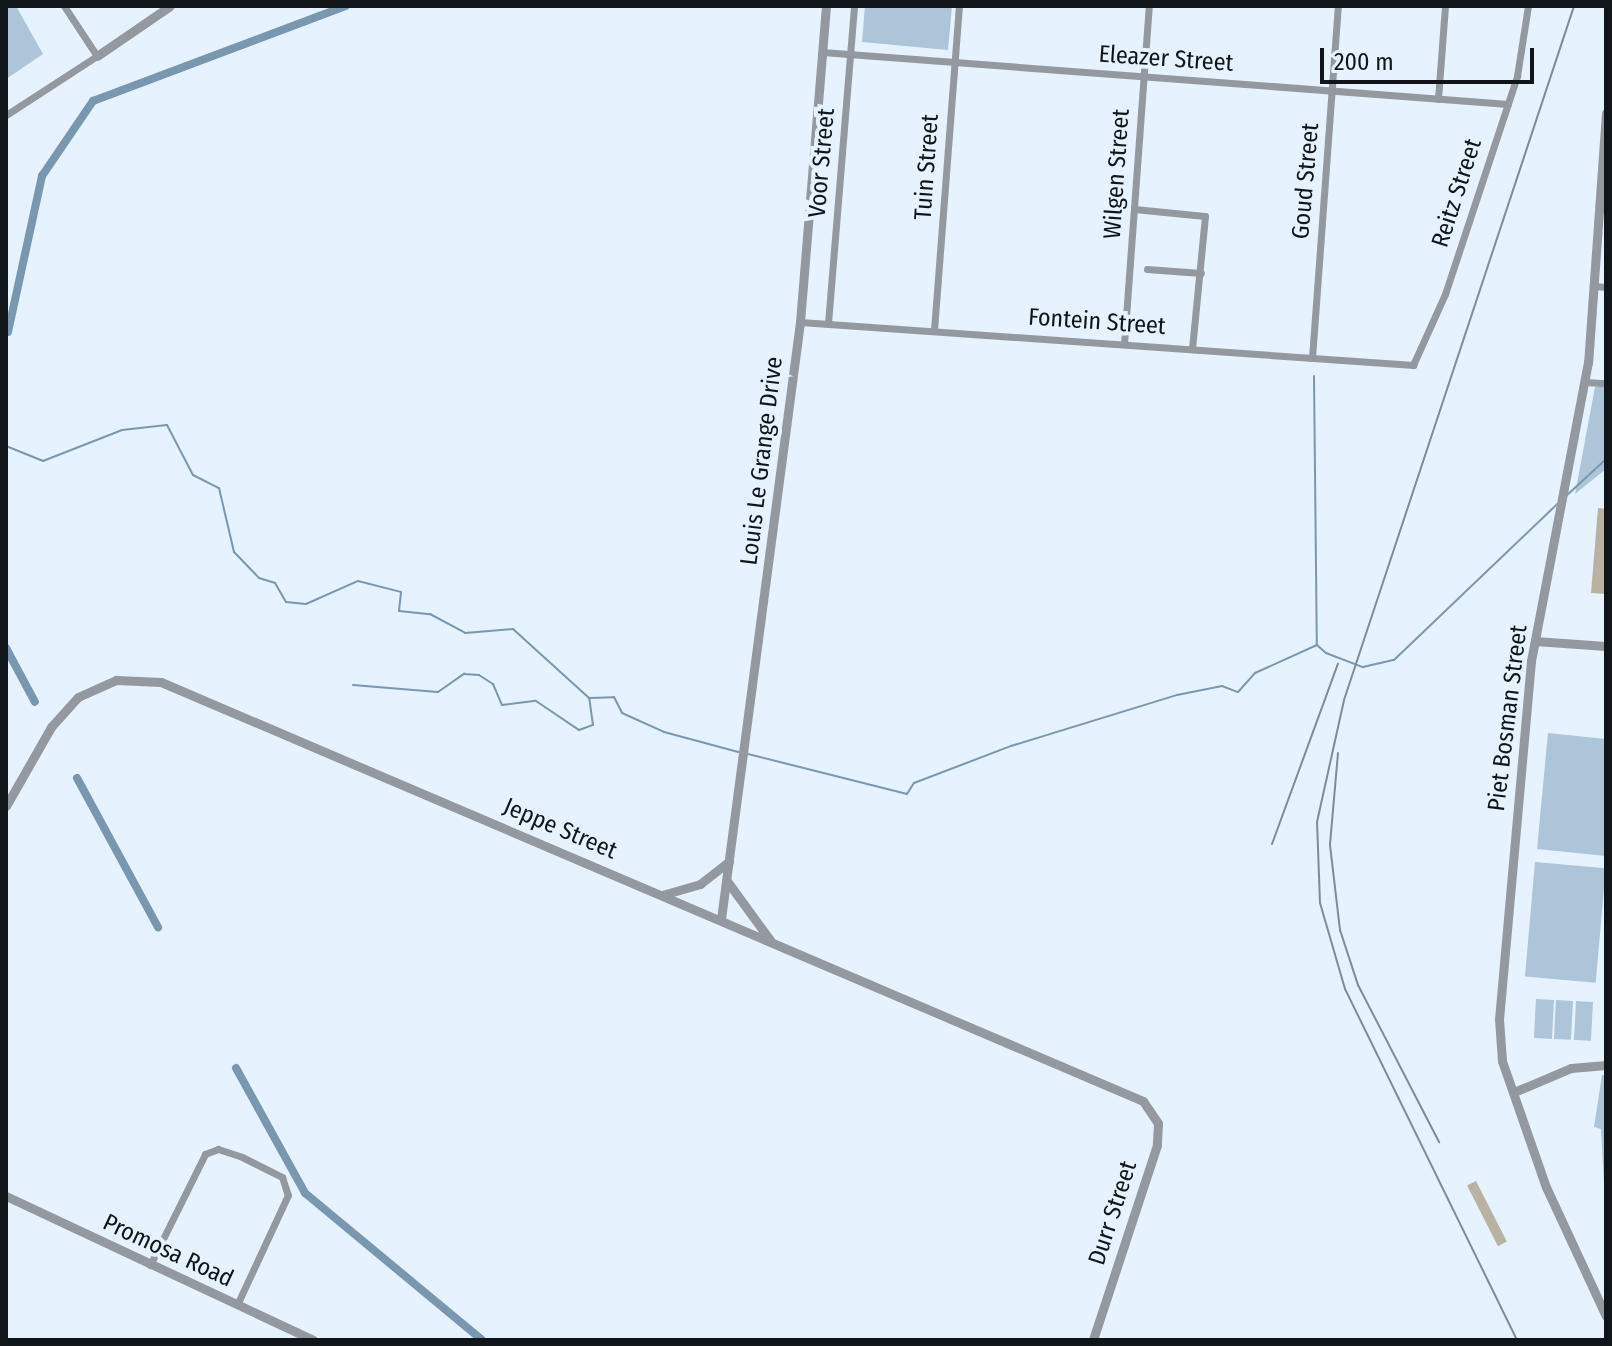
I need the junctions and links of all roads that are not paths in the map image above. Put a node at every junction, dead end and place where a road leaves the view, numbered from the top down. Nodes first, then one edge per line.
1 (64, 6) edge
2 (170, 6) edge
3 (826, 6) edge
4 (854, 6) edge
5 (959, 6) edge
6 (1149, 6) edge
7 (1338, 6) edge
8 (1445, 6) edge
9 (1528, 6) edge
10 (822, 52) junction
11 (851, 54) junction
12 (97, 56) junction
13 (955, 63) junction
14 (1144, 77) junction
15 (1333, 92) junction
16 (1438, 99) junction
17 (1508, 104) junction
18 (1606, 111) edge
19 (6, 115) edge
20 (1134, 209) junction
21 (1147, 269) dead end
22 (1201, 273) junction
23 (1593, 286) junction
24 (1606, 287) edge
25 (800, 322) junction
26 (828, 323) junction
27 (934, 330) junction
28 (1124, 344) junction
29 (1192, 349) junction
30 (1312, 358) junction
31 (1390, 364) joint
32 (1584, 382) junction
33 (1606, 383) edge
34 (1535, 641) junction
35 (1606, 646) edge
36 (6, 806) edge
37 (730, 861) junction
38 (727, 881) junction
39 (662, 895) junction
40 (721, 919) junction
41 (770, 940) junction
42 (1606, 1065) edge
43 (1514, 1092) junction
44 (1143, 1101) joint
45 (6, 1196) edge
46 (150, 1265) junction
47 (237, 1305) junction
48 (1606, 1316) edge
49 (313, 1340) edge
50 (1093, 1340) edge

1 - 12 street
2 - 12 street
3 - 10 street, Louis Le Grange Drive
4 - 11 street, Voor Street
5 - 13 street, Tuin Street
6 - 14 street, Wilgen Street
7 - 15 street, Goud Street
8 - 16 street
9 - 17 street, Reitz Street
10 - 11 street, Eleazer Street
10 - 25 street, Louis Le Grange Drive
11 - 13 street, Eleazer Street
11 - 26 street, Voor Street
12 - 19 street
13 - 14 street, Eleazer Street
13 - 27 street, Tuin Street
14 - 15 street, Eleazer Street
14 - 20 street, Wilgen Street
15 - 16 street, Eleazer Street
15 - 30 street, Goud Street
16 - 17 street, Eleazer Street
17 - 31 street, Reitz Street
18 - 23 street, Piet Bosman Street
20 - 22 street
20 - 28 street, Wilgen Street
21 - 22 street
22 - 29 street
23 - 24 street
23 - 32 street, Piet Bosman Street
25 - 26 street, Fontein Street
25 - 37 street, Louis Le Grange Drive
26 - 27 street, Fontein Street
27 - 28 street, Fontein Street
28 - 29 street, Fontein Street
29 - 30 street, Fontein Street
30 - 31 street, Fontein Street
32 - 33 street
32 - 34 street, Piet Bosman Street
34 - 35 street
34 - 43 street, Piet Bosman Street
36 - 39 street, Jeppe Street
37 - 38 street, Louis Le Grange Drive
37 - 39 street
38 - 40 street, Louis Le Grange Drive
38 - 41 street
39 - 40 street, Jeppe Street
40 - 41 street, Jeppe Street
41 - 44 street, Jeppe Street
42 - 43 street
43 - 48 street, Piet Bosman Street
44 - 50 street, Durr Street
45 - 46 street, Promosa Road
46 - 47 street, Promosa Road
46 - 47 street
47 - 49 street, Promosa Road

